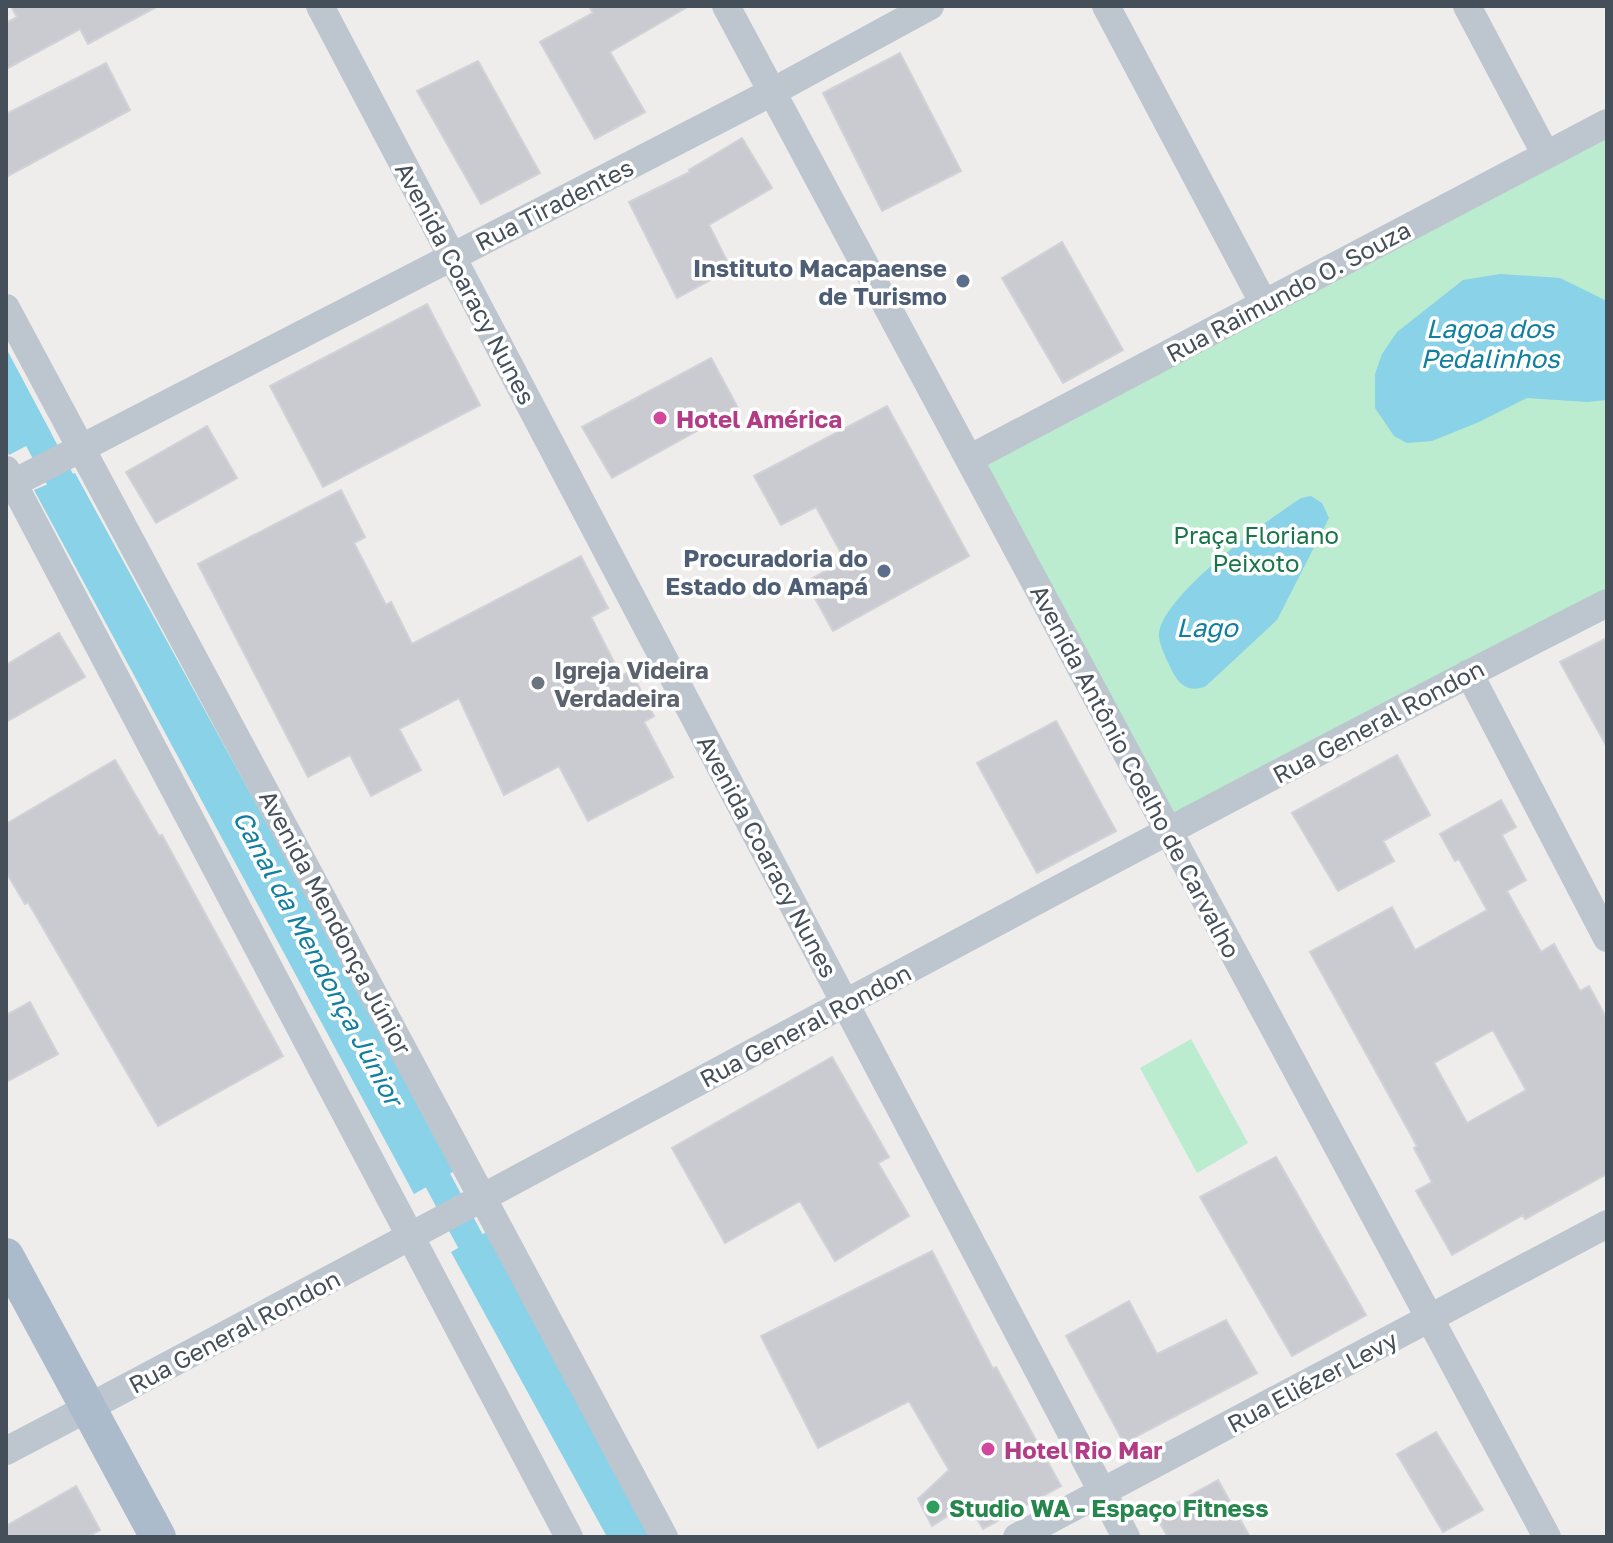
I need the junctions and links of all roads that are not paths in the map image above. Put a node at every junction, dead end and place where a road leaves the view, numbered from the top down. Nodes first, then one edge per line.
1 (320, 6) edge
2 (726, 6) edge
3 (930, 6) edge
4 (1106, 6) edge
5 (1467, 6) edge
6 (772, 92) junction
7 (1607, 123) edge
8 (1546, 155) junction
9 (452, 257) junction
10 (1264, 304) junction
11 (6, 308) edge
12 (74, 452) junction
13 (969, 459) junction
14 (13, 479) edge
15 (1607, 603) edge
16 (1469, 673) junction
17 (1169, 831) junction
18 (1607, 938) edge
19 (845, 1003) junction
20 (478, 1202) junction
21 (1607, 1224) edge
22 (421, 1232) junction
23 (6, 1256) edge
24 (1430, 1318) junction
25 (88, 1408) junction
26 (6, 1451) edge
27 (1102, 1492) junction
28 (158, 1537) edge
29 (569, 1537) edge
30 (664, 1537) edge
31 (1017, 1537) edge
32 (1126, 1537) edge
33 (1547, 1537) edge

1 - 9 street, Avenida Coaracy Nunes
2 - 6 street, Avenida Antônio Coelho de Carvalho
3 - 6 street, Rua Tiradentes
4 - 10 street
5 - 8 street
6 - 9 street, Rua Tiradentes
6 - 13 street, Avenida Antônio Coelho de Carvalho
7 - 8 street, Rua Raimundo O. Souza
8 - 10 street, Rua Raimundo O. Souza
9 - 12 street, Rua Tiradentes
9 - 19 street, Avenida Coaracy Nunes
10 - 13 street, Rua Raimundo O. Souza
11 - 12 street, Avenida Mendonça Júnior
12 - 14 street, Rua Tiradentes
12 - 20 street, Avenida Mendonça Júnior
13 - 17 street, Avenida Antônio Coelho de Carvalho
14 - 22 street
15 - 16 street, Rua General Rondon
16 - 17 street, Rua General Rondon
16 - 18 street
17 - 19 street, Rua General Rondon
17 - 24 street, Avenida Antônio Coelho de Carvalho
19 - 20 street, Rua General Rondon
19 - 27 street, Avenida Coaracy Nunes
20 - 22 street, Rua General Rondon
20 - 30 street, Avenida Mendonça Júnior
21 - 24 street, Rua Eliézer Levy
22 - 25 street, Rua General Rondon
22 - 29 street
23 - 25 main road
24 - 27 street, Rua Eliézer Levy
24 - 33 street, Avenida Antônio Coelho de Carvalho
25 - 26 street, Rua General Rondon
25 - 28 main road
27 - 31 street, Rua Eliézer Levy
27 - 32 street, Avenida Coaracy Nunes

